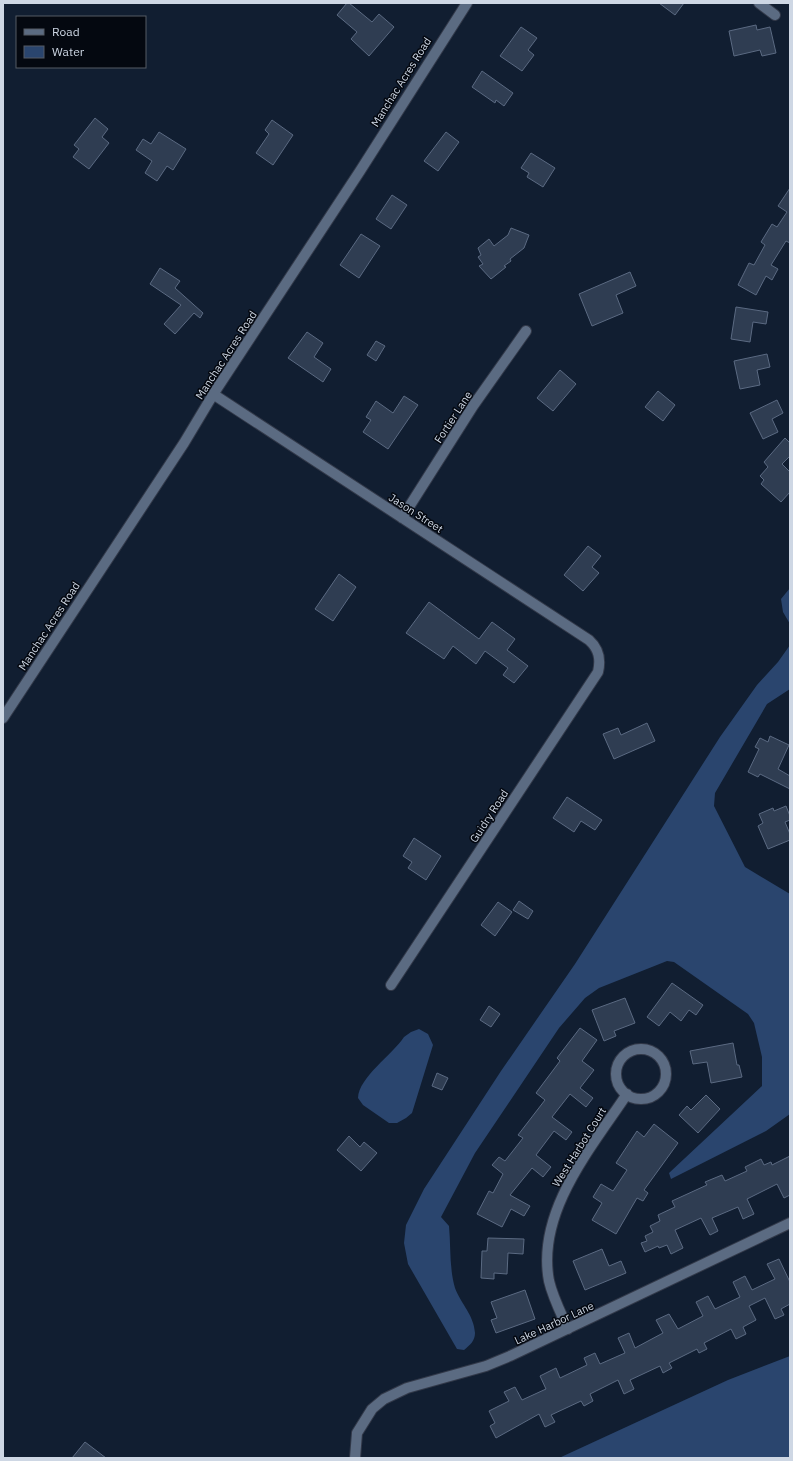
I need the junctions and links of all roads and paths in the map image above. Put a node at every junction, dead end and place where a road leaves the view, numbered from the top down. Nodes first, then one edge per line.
1 (467, 3) edge
2 (759, 3) edge
3 (775, 15) dead end
4 (526, 332) dead end
5 (214, 393) junction
6 (402, 518) junction
7 (599, 657) joint
8 (3, 718) edge
9 (391, 985) dead end
10 (627, 1094) junction
11 (790, 1223) edge
12 (568, 1329) junction
13 (355, 1458) edge

1 - 5 street, Manchac Acres Road
2 - 3 street
4 - 6 street, Fortier Lane
5 - 6 street, Jason Street
5 - 8 street, Manchac Acres Road
6 - 7 street, Jason Street
7 - 9 street, Guidry Road
10 - 10 street
10 - 12 street, West Harbot Court
11 - 12 street, Lake Harbor Lane
12 - 13 street, Lake Harbor Lane

